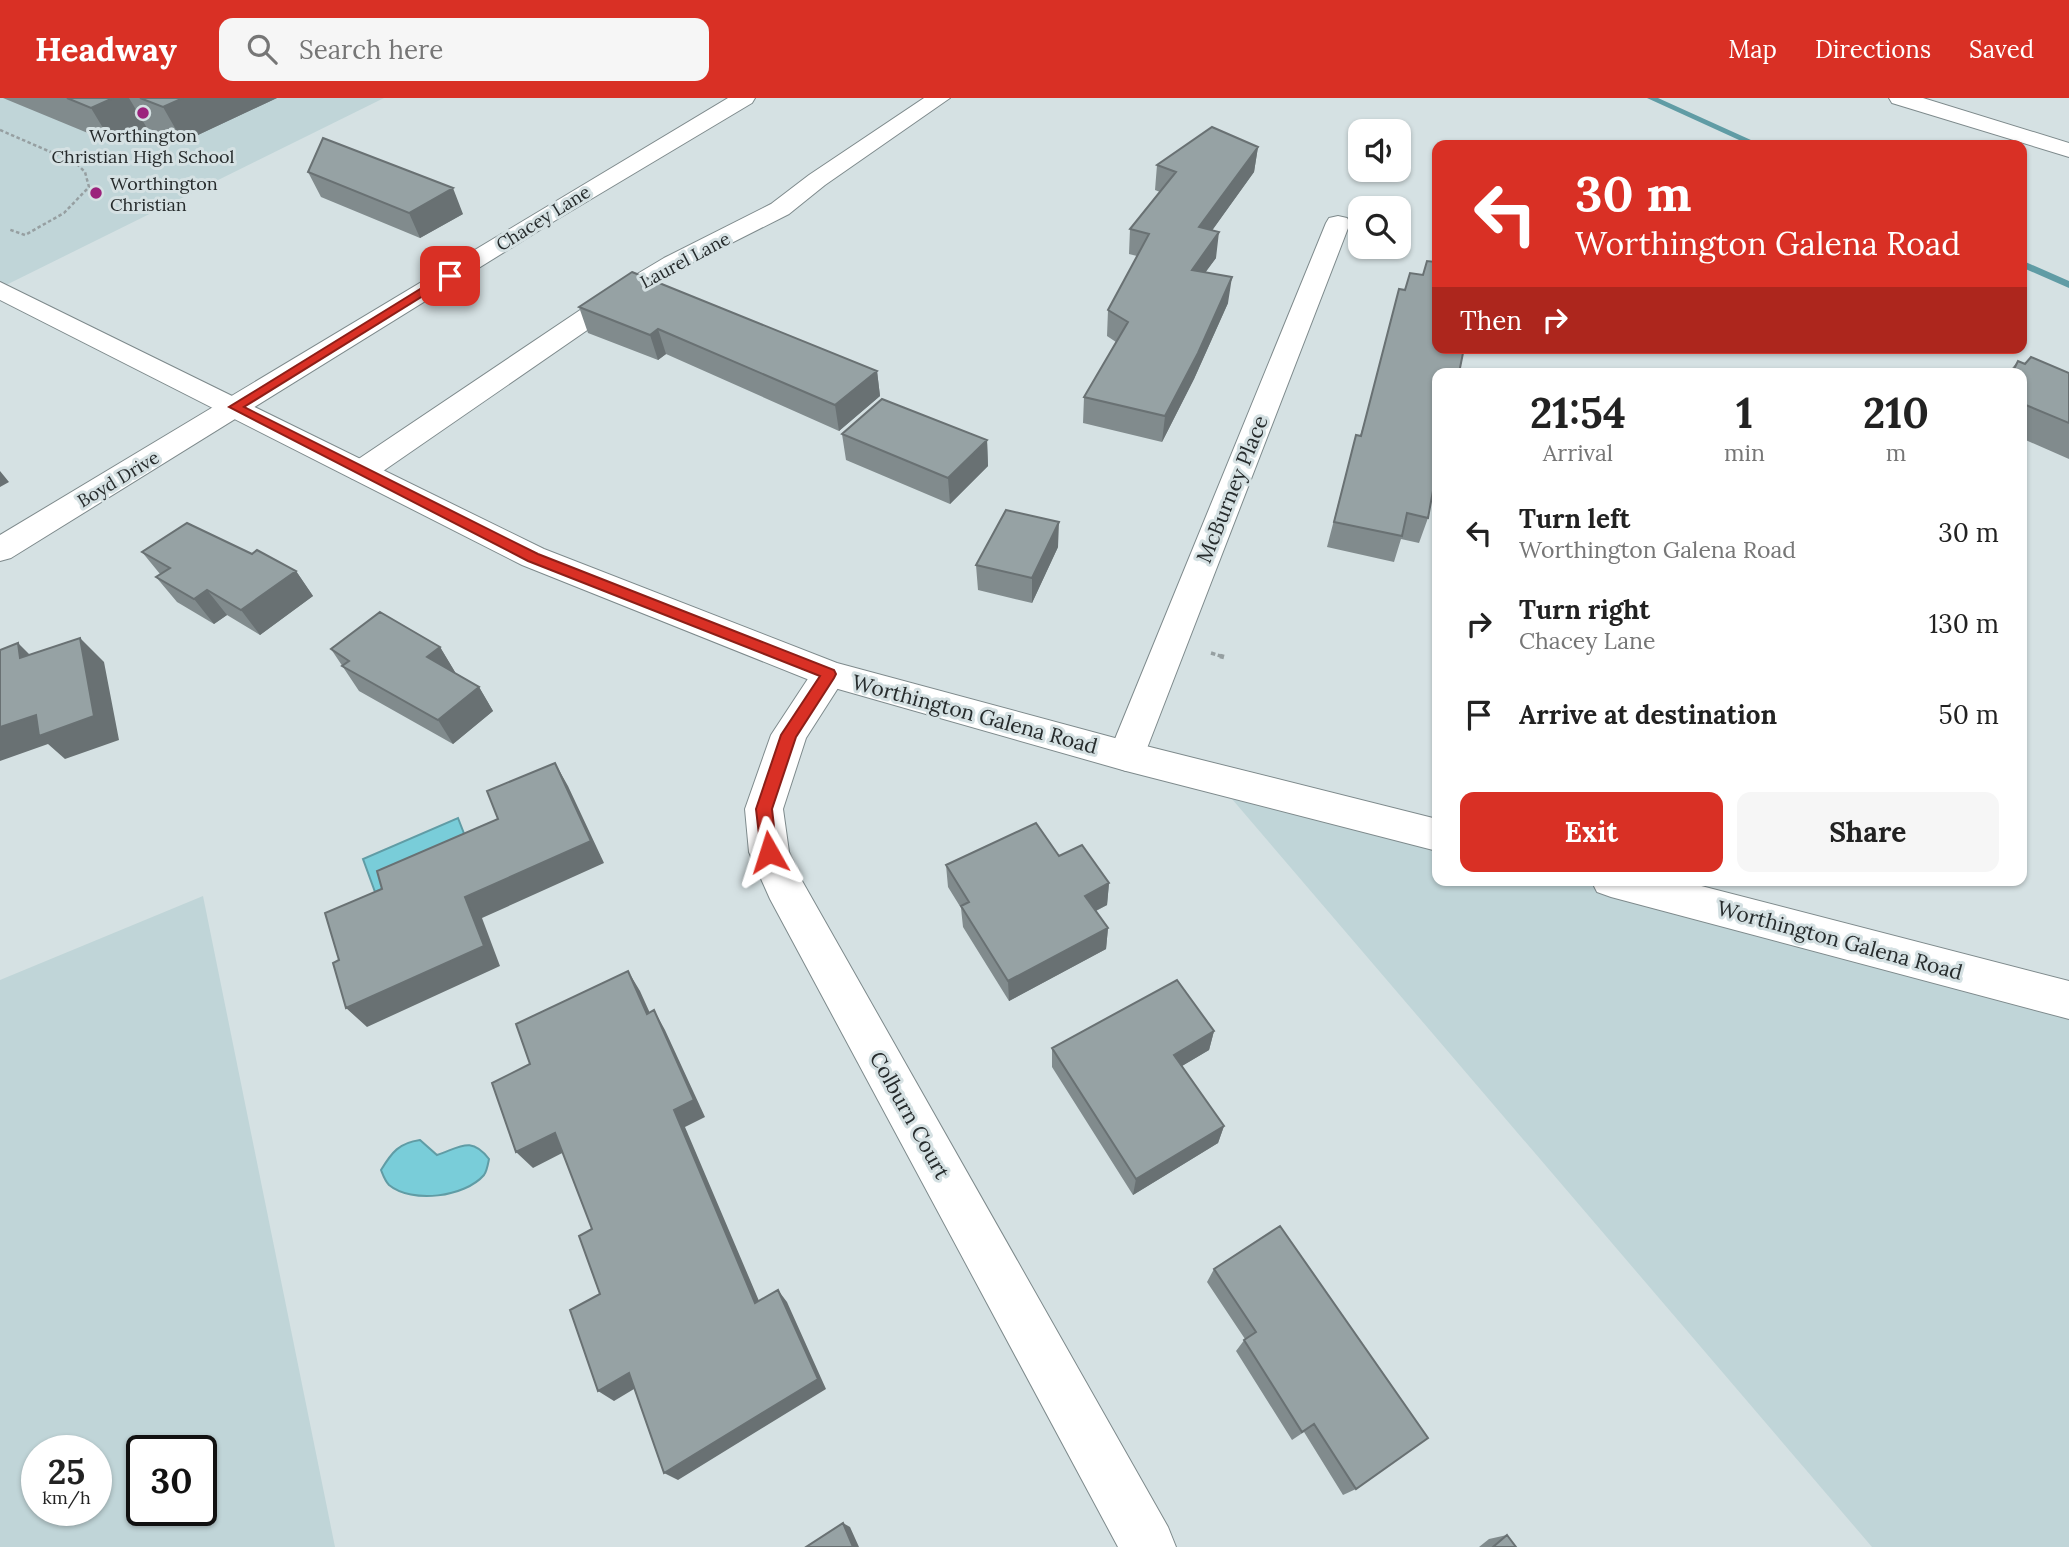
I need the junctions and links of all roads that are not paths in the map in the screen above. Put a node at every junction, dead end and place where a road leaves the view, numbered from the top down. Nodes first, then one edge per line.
1 (744, 98) edge
2 (939, 98) edge
3 (1900, 98) edge
4 (2069, 150) edge
5 (1338, 223) dead end
6 (0, 290) edge
7 (235, 407) junction
8 (362, 471) junction
9 (0, 550) edge
10 (829, 674) junction
11 (1126, 756) junction
12 (1432, 834) edge
13 (1634, 886) edge
14 (2069, 1000) edge
15 (1148, 1547) edge

1 - 7 street, Chacey Lane
2 - 8 street, Laurel Lane
3 - 4 street
5 - 11 street, McBurney Place
6 - 7 street, Worthington Galena Road
7 - 8 street, Worthington Galena Road
7 - 9 street, Boyd Drive
8 - 10 street, Worthington Galena Road
10 - 11 street, Worthington Galena Road
10 - 15 street, Colburn Court
11 - 12 street, Worthington Galena Road
13 - 14 street, Worthington Galena Road

